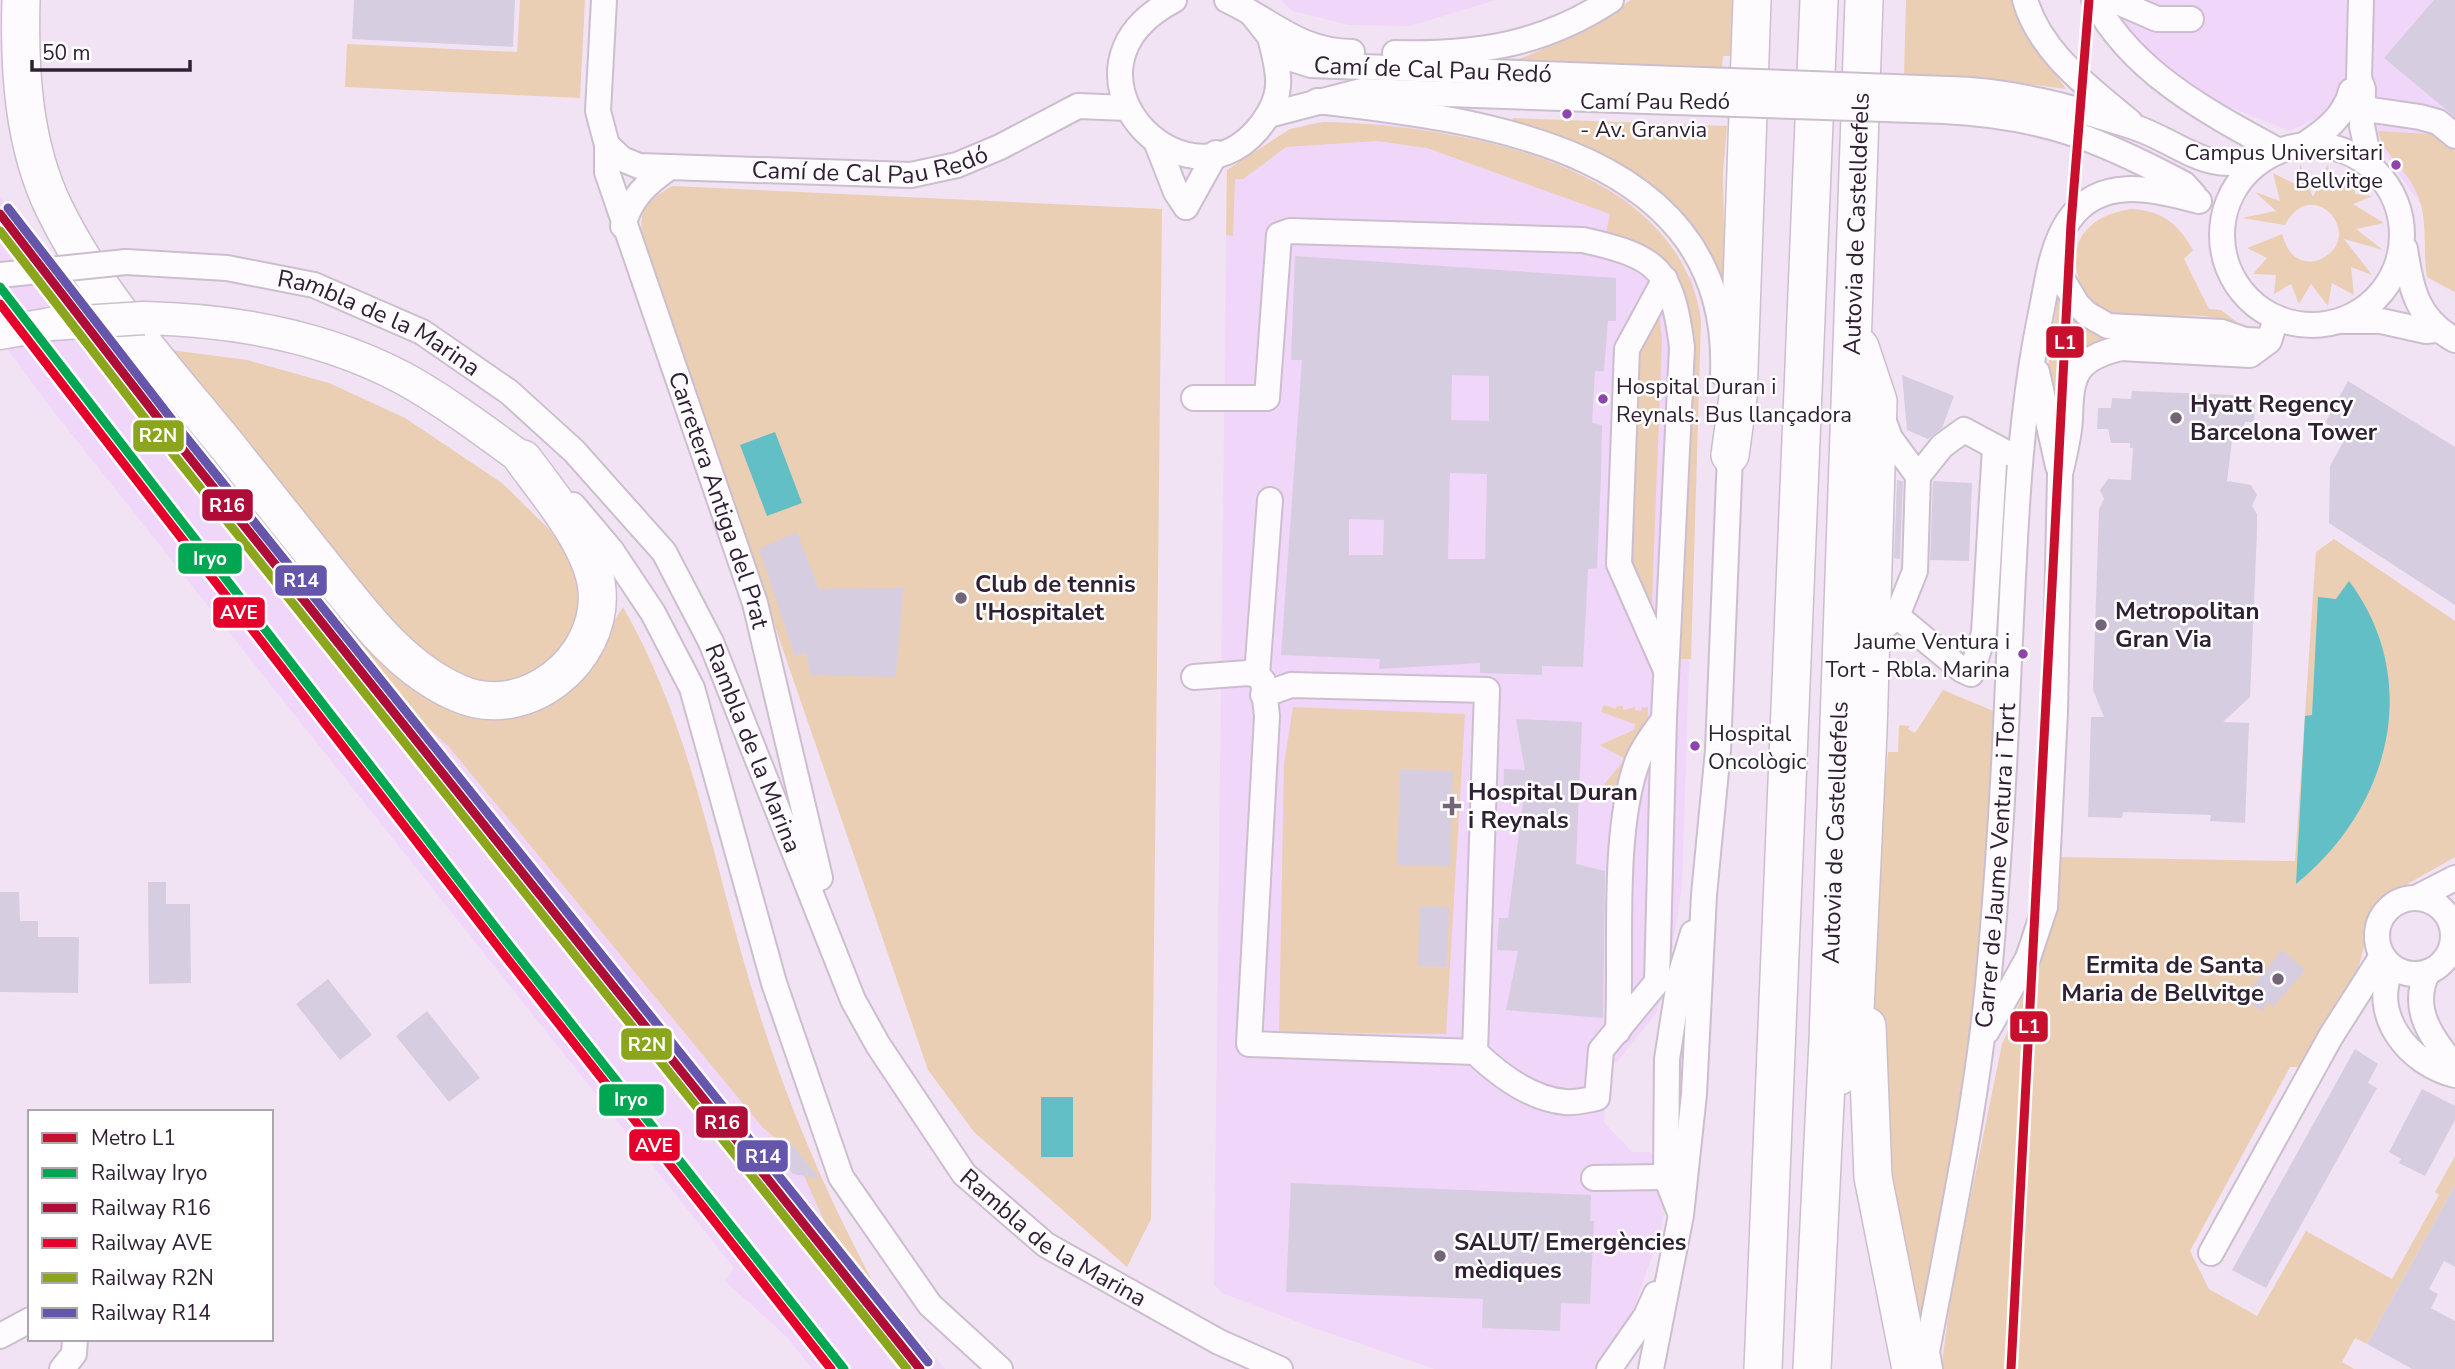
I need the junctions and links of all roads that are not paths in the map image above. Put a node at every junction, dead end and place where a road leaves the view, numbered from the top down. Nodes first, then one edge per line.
1 (21, 0) edge
2 (604, 0) edge
3 (1174, 0) edge
4 (1227, 0) edge
5 (1611, 0) edge
6 (1752, 0) edge
7 (1819, 0) edge
8 (1864, 0) edge
9 (1883, 0) edge
10 (2025, 0) edge
11 (2094, 0) edge
12 (2113, 0) edge
13 (2361, 0) edge
14 (1252, 14) junction
15 (2191, 19) dead end
16 (1270, 36) junction
17 (1675, 91) junction
18 (1946, 100) junction
19 (1317, 101) junction
20 (2354, 107) junction
21 (1127, 108) junction
22 (1269, 116) junction
23 (2135, 127) junction
24 (2455, 136) edge
25 (1156, 141) junction
26 (607, 145) junction
27 (2304, 145) junction
28 (1860, 149) junction
29 (1216, 153) junction
30 (2271, 153) junction
31 (2370, 164) junction
32 (670, 167) junction
33 (2199, 201) junction
34 (623, 226) junction
35 (2403, 241) junction
36 (2222, 243) junction
37 (2052, 262) junction
38 (0, 275) edge
39 (1665, 279) junction
40 (1851, 318) junction
41 (2341, 321) junction
42 (2272, 330) junction
43 (0, 333) edge
44 (2446, 335) edge
45 (2134, 338) junction
46 (2033, 355) junction
47 (1194, 398) dead end
48 (1878, 401) junction
49 (1995, 447) junction
50 (1730, 455) junction
51 (523, 459) junction
52 (2020, 460) junction
53 (2060, 474) junction
54 (1918, 476) junction
55 (1270, 500) dead end
56 (1884, 627) junction
57 (1667, 674) junction
58 (1203, 677) dead end
59 (1260, 685) junction
60 (1664, 719) junction
61 (1833, 836) junction
62 (2455, 878) edge
63 (1861, 885) junction
64 (1704, 895) junction
65 (2418, 897) junction
66 (2455, 934) edge
67 (2387, 962) junction
68 (2428, 972) junction
69 (853, 1000) junction
70 (1618, 1031) junction
71 (1982, 1040) junction
72 (2426, 1050) junction
73 (1475, 1052) junction
74 (2455, 1066) edge
75 (2455, 1074) edge
76 (1825, 1098) junction
77 (1666, 1177) junction
78 (1594, 1178) dead end
79 (1681, 1215) junction
80 (1674, 1251) junction
81 (2211, 1253) dead end
82 (28, 1321) edge
83 (0, 1336) edge
84 (75, 1341) edge
85 (62, 1369) edge
86 (1000, 1369) edge
87 (1280, 1369) edge
88 (1609, 1369) edge
89 (1651, 1369) edge
90 (1763, 1369) edge
91 (1812, 1369) edge
92 (1911, 1369) edge
93 (1930, 1369) edge

1 - 51 highway
2 - 26 street, Carretera Antiga del Prat
3 - 21 street
4 - 14 street
5 - 14 street
6 - 50 highway
7 - 90 highway, Autovia de Castelldefels
8 - 28 highway, Autovia de Castelldefels
9 - 28 highway
10 - 23 street
11 - 30 street
12 - 15 street
13 - 20 street
14 - 16 street, Camí de Cal Pau Redó
16 - 17 street, Camí de Cal Pau Redó
16 - 22 street
17 - 18 street, Camí de Cal Pau Redó, bridge
17 - 19 street, Camí de Cal Pau Redó
18 - 23 street, Camí de Cal Pau Redó
18 - 33 street, Camí de Cal Pau Redó
19 - 22 street, Camí de Cal Pau Redó
19 - 50 street
20 - 24 street
20 - 27 street
20 - 31 street
21 - 25 street
21 - 32 street, Camí de Cal Pau Redó
22 - 29 street
23 - 30 street, Camí de Cal Pau Redó
25 - 29 street
25 - 29 street
26 - 32 street, Camí de Cal Pau Redó
26 - 34 street, Carretera Antiga del Prat
27 - 30 street
27 - 31 street
28 - 40 highway, Autovia de Castelldefels
30 - 36 street
31 - 35 street
32 - 34 street
33 - 36 street, Camí de Cal Pau Redó
33 - 37 street, Carrer de Jaume Ventura i Tort
34 - 69 street, Carretera Antiga del Prat
35 - 41 street
35 - 44 street
36 - 42 street
37 - 45 street, Carrer de Jaume Ventura i Tort
37 - 46 street, Carrer de Jaume Ventura i Tort
38 - 69 street, Rambla de la Marina, bridge
39 - 47 street
39 - 57 street
39 - 57 street
40 - 48 highway
40 - 61 highway, Autovia de Castelldefels
41 - 42 street
41 - 44 street
42 - 45 street, Carrer de Jaume Ventura i Tort
43 - 51 main road, Rambla de la Marina, bridge
45 - 53 street, Carrer de Jaume Ventura i Tort
46 - 52 street, Carrer de Jaume Ventura i Tort
46 - 53 street, Carrer de Jaume Ventura i Tort
48 - 54 street
48 - 56 highway
49 - 52 street
49 - 54 street
49 - 56 street
50 - 64 street
51 - 86 street, Rambla de la Marina
52 - 71 street, Carrer de Jaume Ventura i Tort
53 - 71 street, Carrer de Jaume Ventura i Tort
54 - 56 street
55 - 59 street
56 - 63 highway
57 - 60 street
58 - 59 street
59 - 73 street
59 - 73 street
60 - 70 street
60 - 70 street
61 - 63 highway
61 - 76 highway, Autovia de Castelldefels
62 - 65 street
63 - 76 highway
63 - 92 highway
64 - 77 street
64 - 79 street
65 - 66 street
65 - 67 street
66 - 68 street
67 - 68 street
67 - 72 street
67 - 81 street
68 - 72 street
69 - 87 street, Rambla de la Marina
70 - 73 street
71 - 93 street, Carrer de Jaume Ventura i Tort
72 - 74 street
72 - 75 street
76 - 91 highway, Autovia de Castelldefels
77 - 78 street
77 - 79 street
79 - 80 street
80 - 88 street
80 - 89 street
82 - 83 street
84 - 85 street

